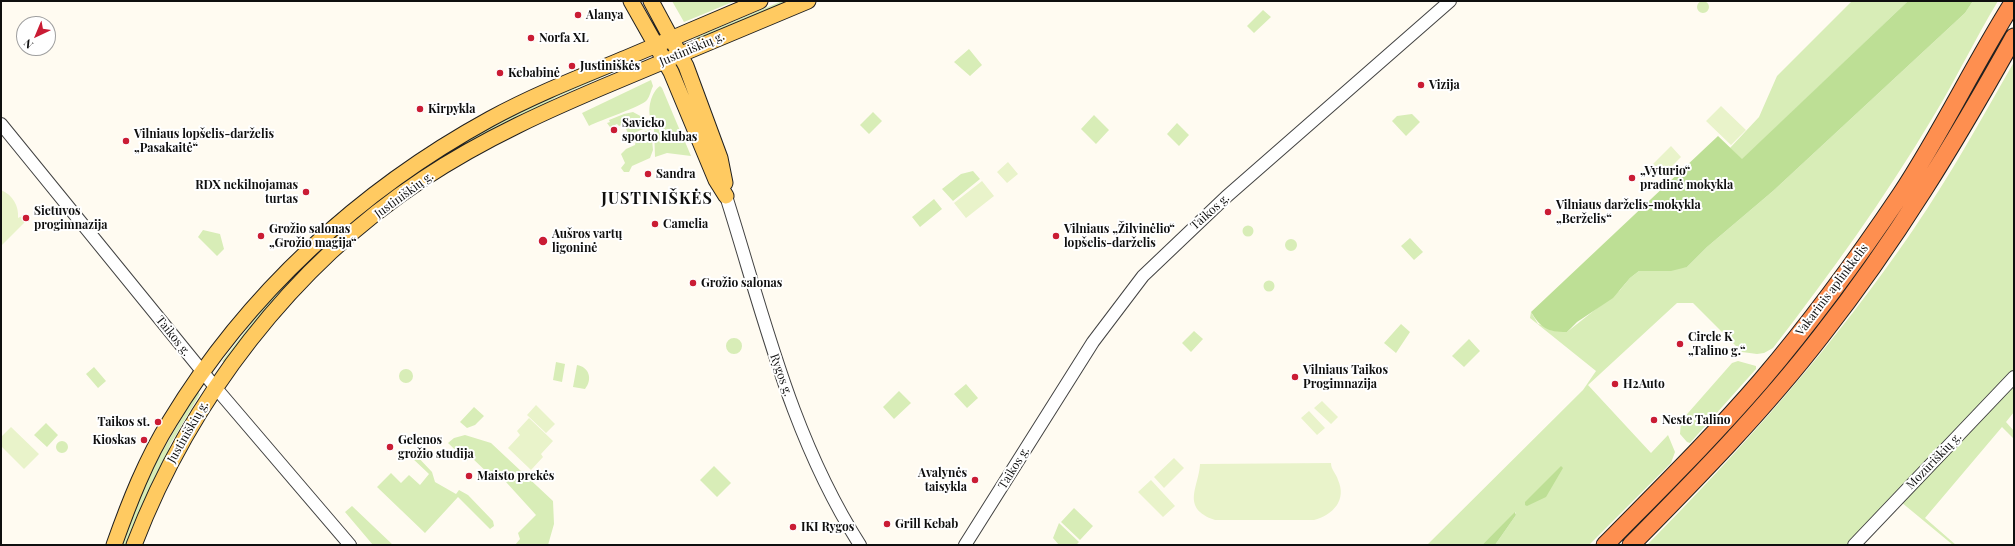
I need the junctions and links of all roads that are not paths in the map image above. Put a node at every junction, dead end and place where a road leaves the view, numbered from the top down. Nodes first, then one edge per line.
1 (631, 1) edge
2 (651, 1) edge
3 (760, 1) edge
4 (808, 1) edge
5 (1450, 1) edge
6 (2014, 1) edge
7 (2014, 37) edge
8 (672, 38) junction
9 (657, 44) junction
10 (681, 54) junction
11 (666, 60) junction
12 (1, 124) edge
13 (726, 196) junction
14 (202, 372) junction
15 (2014, 377) edge
16 (215, 387) junction
17 (114, 545) edge
18 (134, 545) edge
19 (350, 545) edge
20 (860, 545) edge
21 (965, 545) edge
22 (1605, 545) edge
23 (1631, 545) edge
24 (1854, 545) edge

1 - 9 main road, Rygos g.
2 - 8 main road, Rygos g.
3 - 8 main road, Justiniškių g.
4 - 10 main road, Justiniškių g.
5 - 21 street, Taikos g.
6 - 22 highway, Vakarinis aplinkkelis
7 - 23 highway, Vakarinis aplinkkelis
8 - 9 main road, Justiniškių g.
8 - 10 main road, Rygos g.
9 - 11 main road, Rygos g.
9 - 14 main road, Justiniškių g.
10 - 11 main road, Justiniškių g.
10 - 13 main road, Rygos g.
11 - 13 main road, Rygos g.
11 - 16 main road, Justiniškių g.
12 - 14 street, Taikos g.
13 - 20 street, Rygos g.
14 - 16 street, Taikos g.
14 - 17 main road, Justiniškių g.
15 - 24 street, Mozūriškių g.
16 - 18 main road, Justiniškių g.
16 - 19 street, Taikos g.

